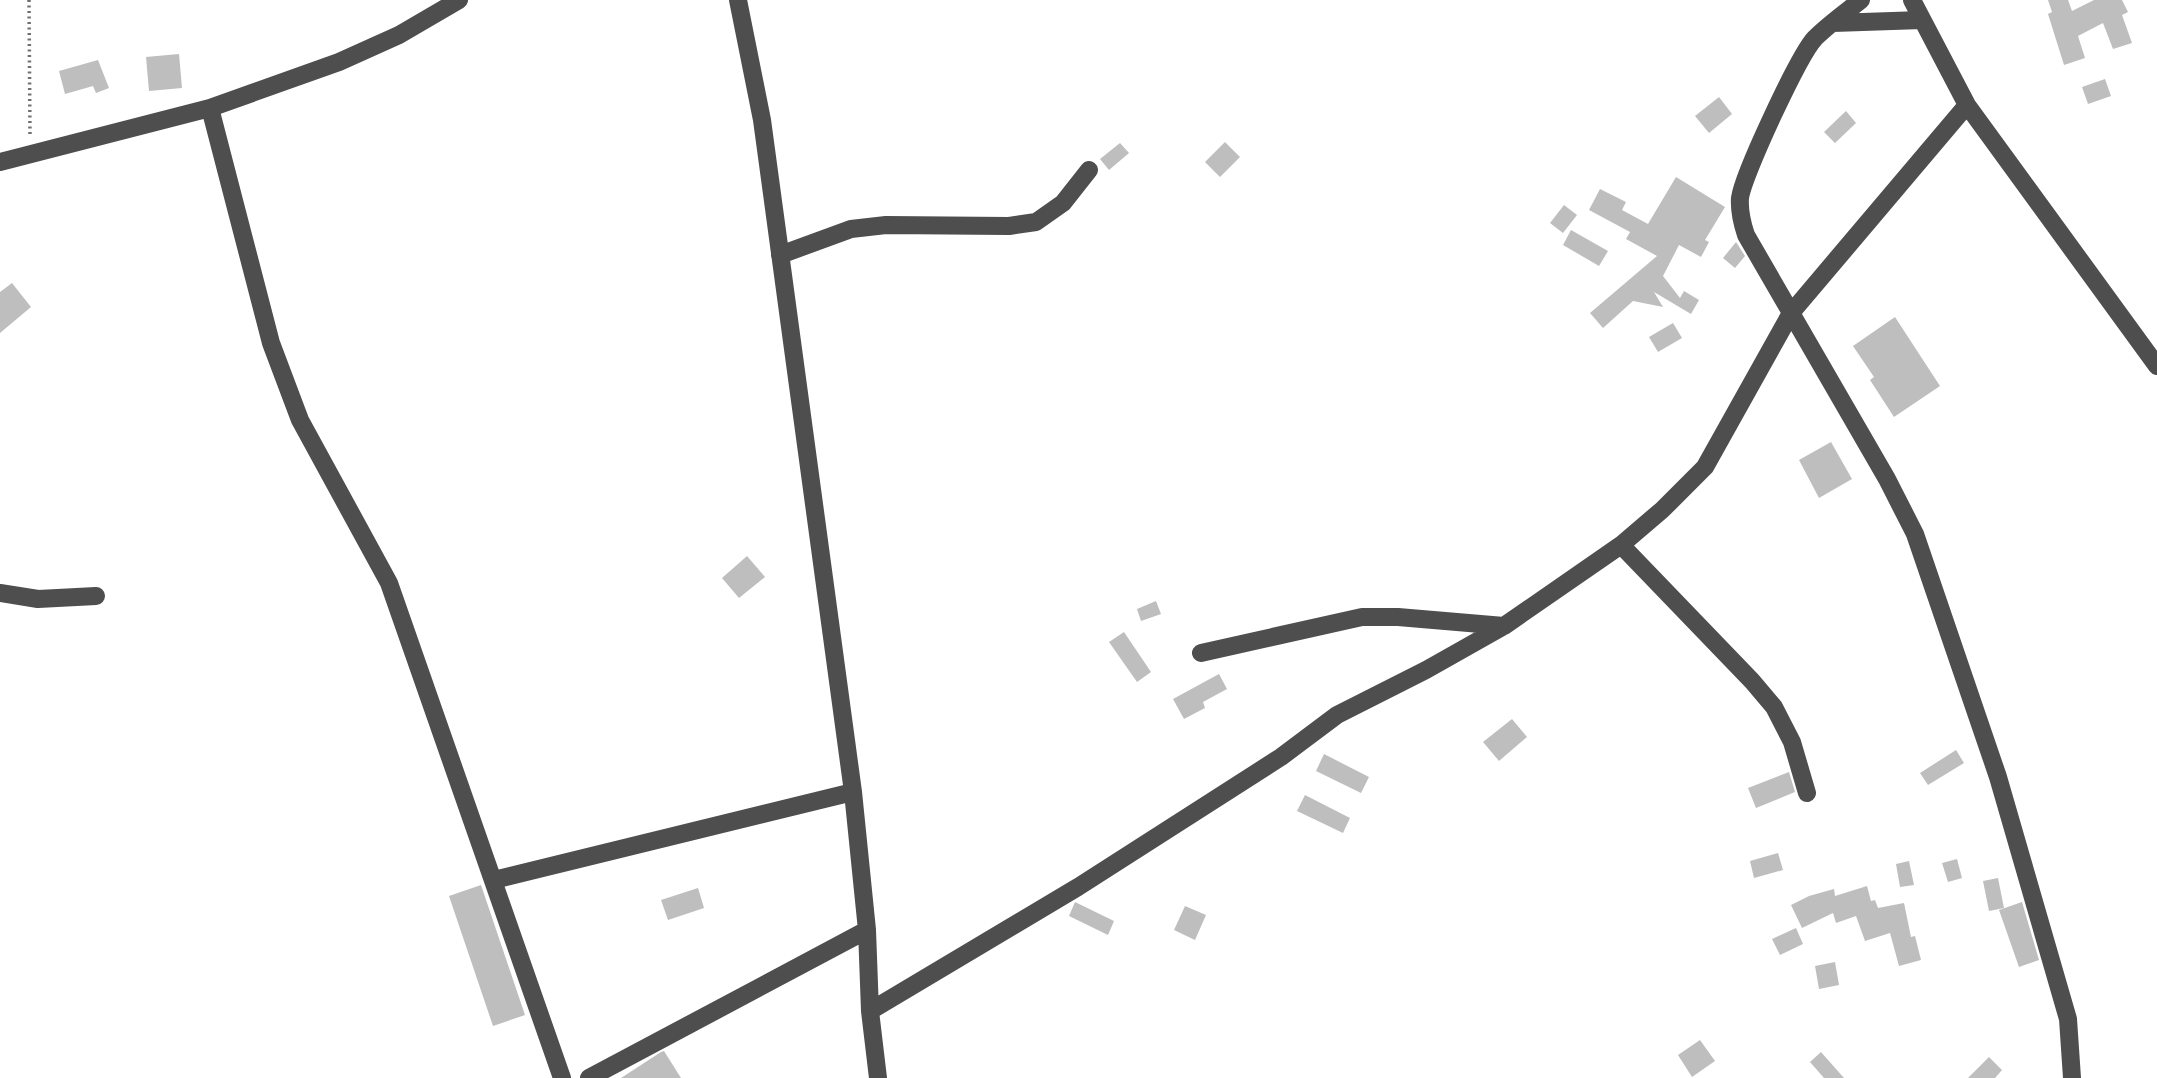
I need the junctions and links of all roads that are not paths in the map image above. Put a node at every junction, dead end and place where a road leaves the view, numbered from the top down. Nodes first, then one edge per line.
1 (459, 0) edge
2 (738, 0) edge
3 (1861, 0) edge
4 (1912, 0) edge
5 (1922, 20) junction
6 (1833, 23) junction
7 (1967, 105) junction
8 (210, 108) junction
9 (0, 162) edge
10 (1089, 170) dead end
11 (780, 255) junction
12 (1791, 313) junction
13 (2157, 366) edge
14 (1621, 545) junction
15 (0, 593) edge
16 (96, 596) dead end
17 (1504, 626) junction
18 (1201, 653) dead end
19 (853, 792) junction
20 (1807, 793) dead end
21 (494, 880) junction
22 (867, 930) junction
23 (870, 1011) junction
24 (562, 1078) edge
25 (589, 1078) edge
26 (878, 1078) edge
27 (2072, 1078) edge

1 - 8 street
2 - 11 street
3 - 6 street
4 - 5 street
5 - 6 street
5 - 7 street
6 - 12 street
7 - 12 street
7 - 13 street
8 - 9 street
8 - 21 street
10 - 11 street
11 - 19 street
12 - 14 street
12 - 27 street
14 - 17 street
14 - 20 street
15 - 16 street
17 - 18 street
17 - 23 street
19 - 21 street
19 - 22 street
21 - 24 street
22 - 23 street
22 - 25 street
23 - 26 street

